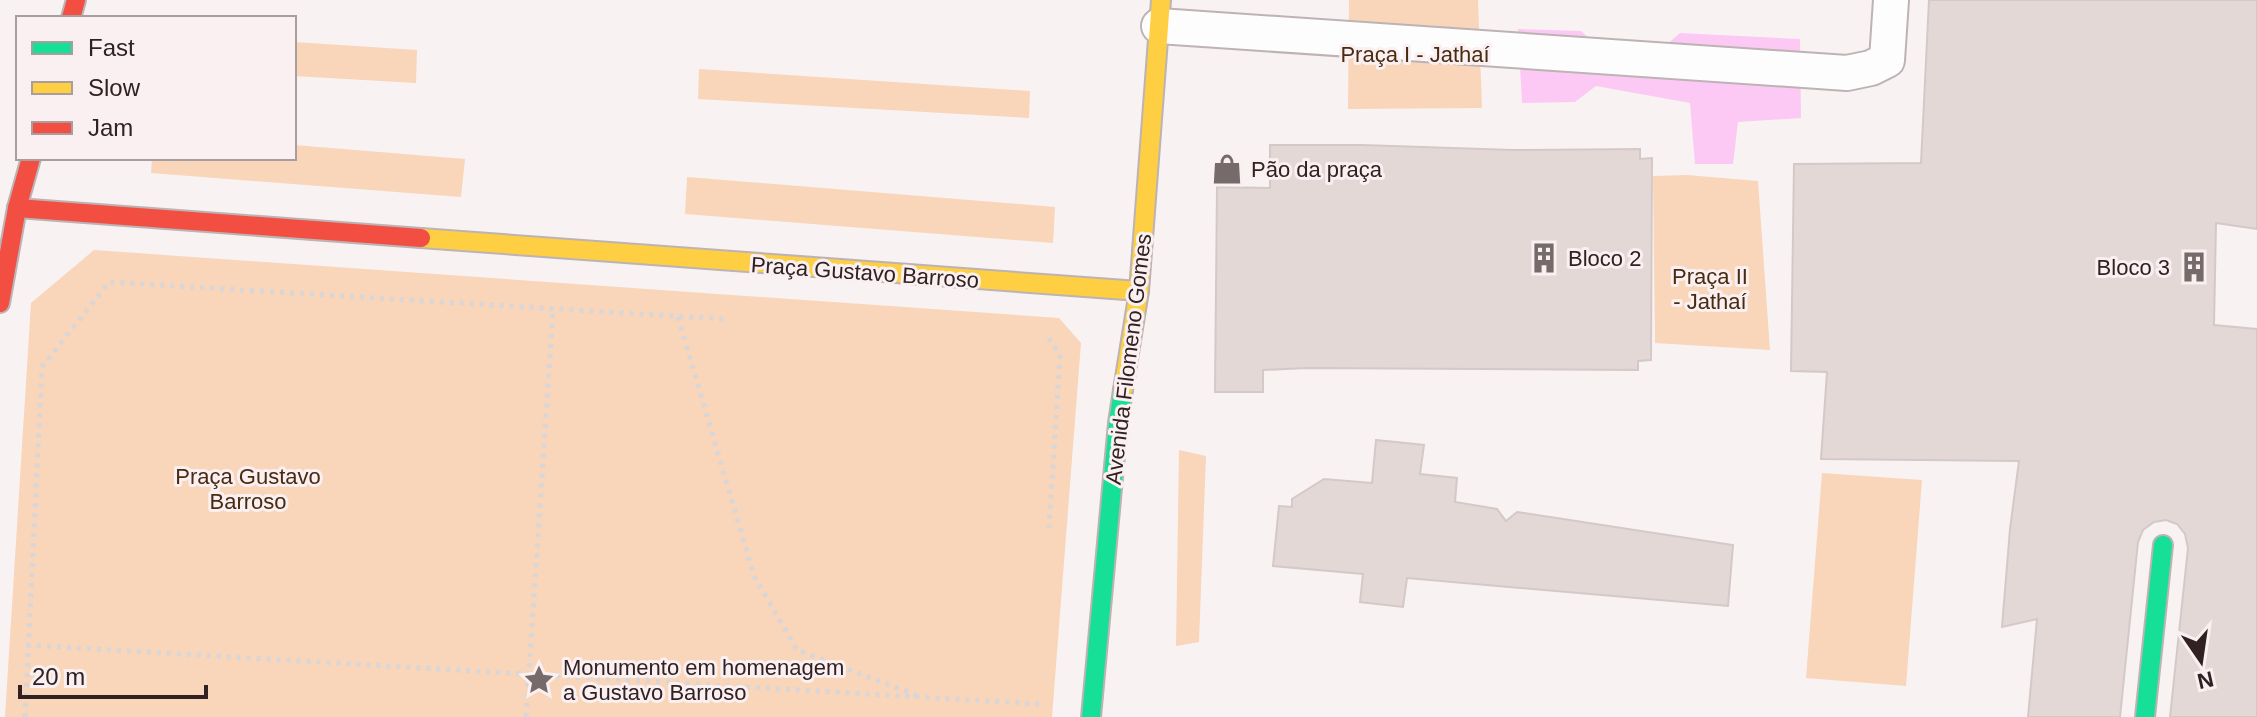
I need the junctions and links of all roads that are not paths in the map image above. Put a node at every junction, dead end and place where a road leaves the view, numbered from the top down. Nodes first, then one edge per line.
1 (1891, 0) edge
2 (1160, 13) edge
3 (30, 160) edge
4 (17, 208) junction
5 (1139, 291) junction
6 (0, 303) edge
7 (2163, 545) dead end
8 (1091, 717) edge
9 (2145, 717) edge

1 - 2 lane
2 - 5 street, Avenida Filomeno Gomes
3 - 4 street
4 - 5 street, Praça Gustavo Barroso
4 - 6 street
5 - 8 street, Avenida Filomeno Gomes
7 - 9 street

